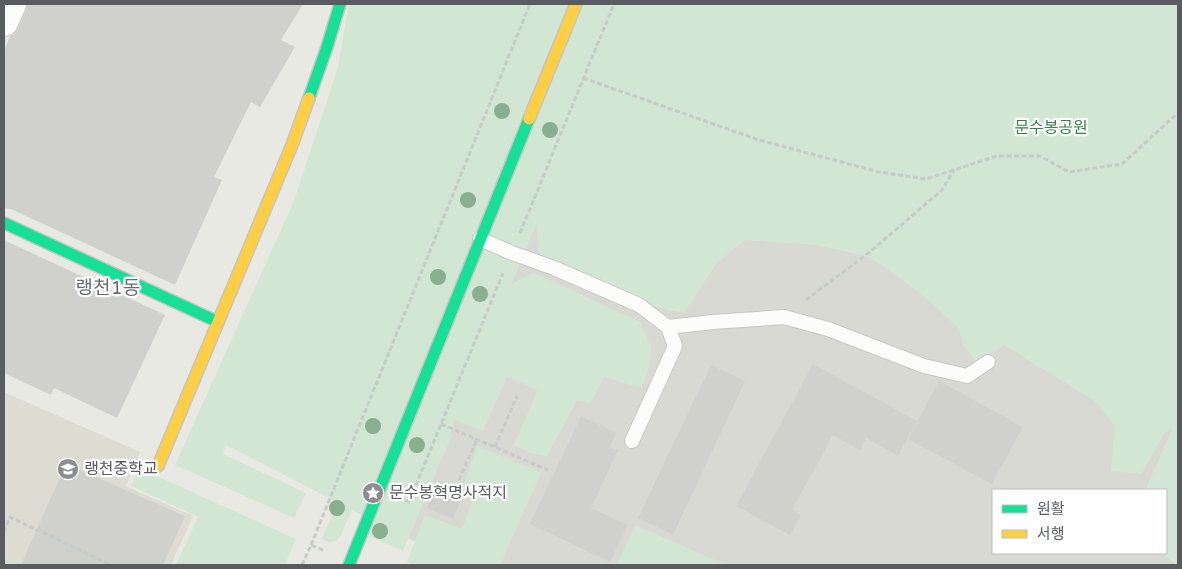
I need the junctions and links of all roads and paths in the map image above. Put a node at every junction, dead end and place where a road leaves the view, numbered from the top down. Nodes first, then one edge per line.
1 (12, 4) edge
2 (340, 4) edge
3 (530, 4) edge
4 (576, 4) edge
5 (4, 22) edge
6 (584, 78) dead end
7 (1178, 113) edge
8 (954, 170) junction
9 (4, 223) edge
10 (480, 239) junction
11 (784, 317) junction
12 (218, 322) junction
13 (668, 327) junction
14 (988, 362) dead end
15 (517, 396) dead end
16 (411, 411) junction
17 (477, 439) junction
18 (632, 441) dead end
19 (495, 447) junction
20 (158, 466) dead end
21 (548, 470) dead end
22 (459, 480) dead end
23 (4, 532) edge
24 (310, 544) dead end
25 (109, 565) edge
26 (349, 565) edge

1 - 5 street
2 - 12 street
3 - 24 path
4 - 10 street
6 - 8 path
7 - 8 path
8 - 11 path
9 - 12 street
10 - 13 lane
10 - 16 street
11 - 13 lane
11 - 14 lane
12 - 20 street
13 - 18 lane
15 - 19 path
16 - 17 path
16 - 26 street
17 - 19 path
17 - 22 path
19 - 21 path
23 - 25 path

